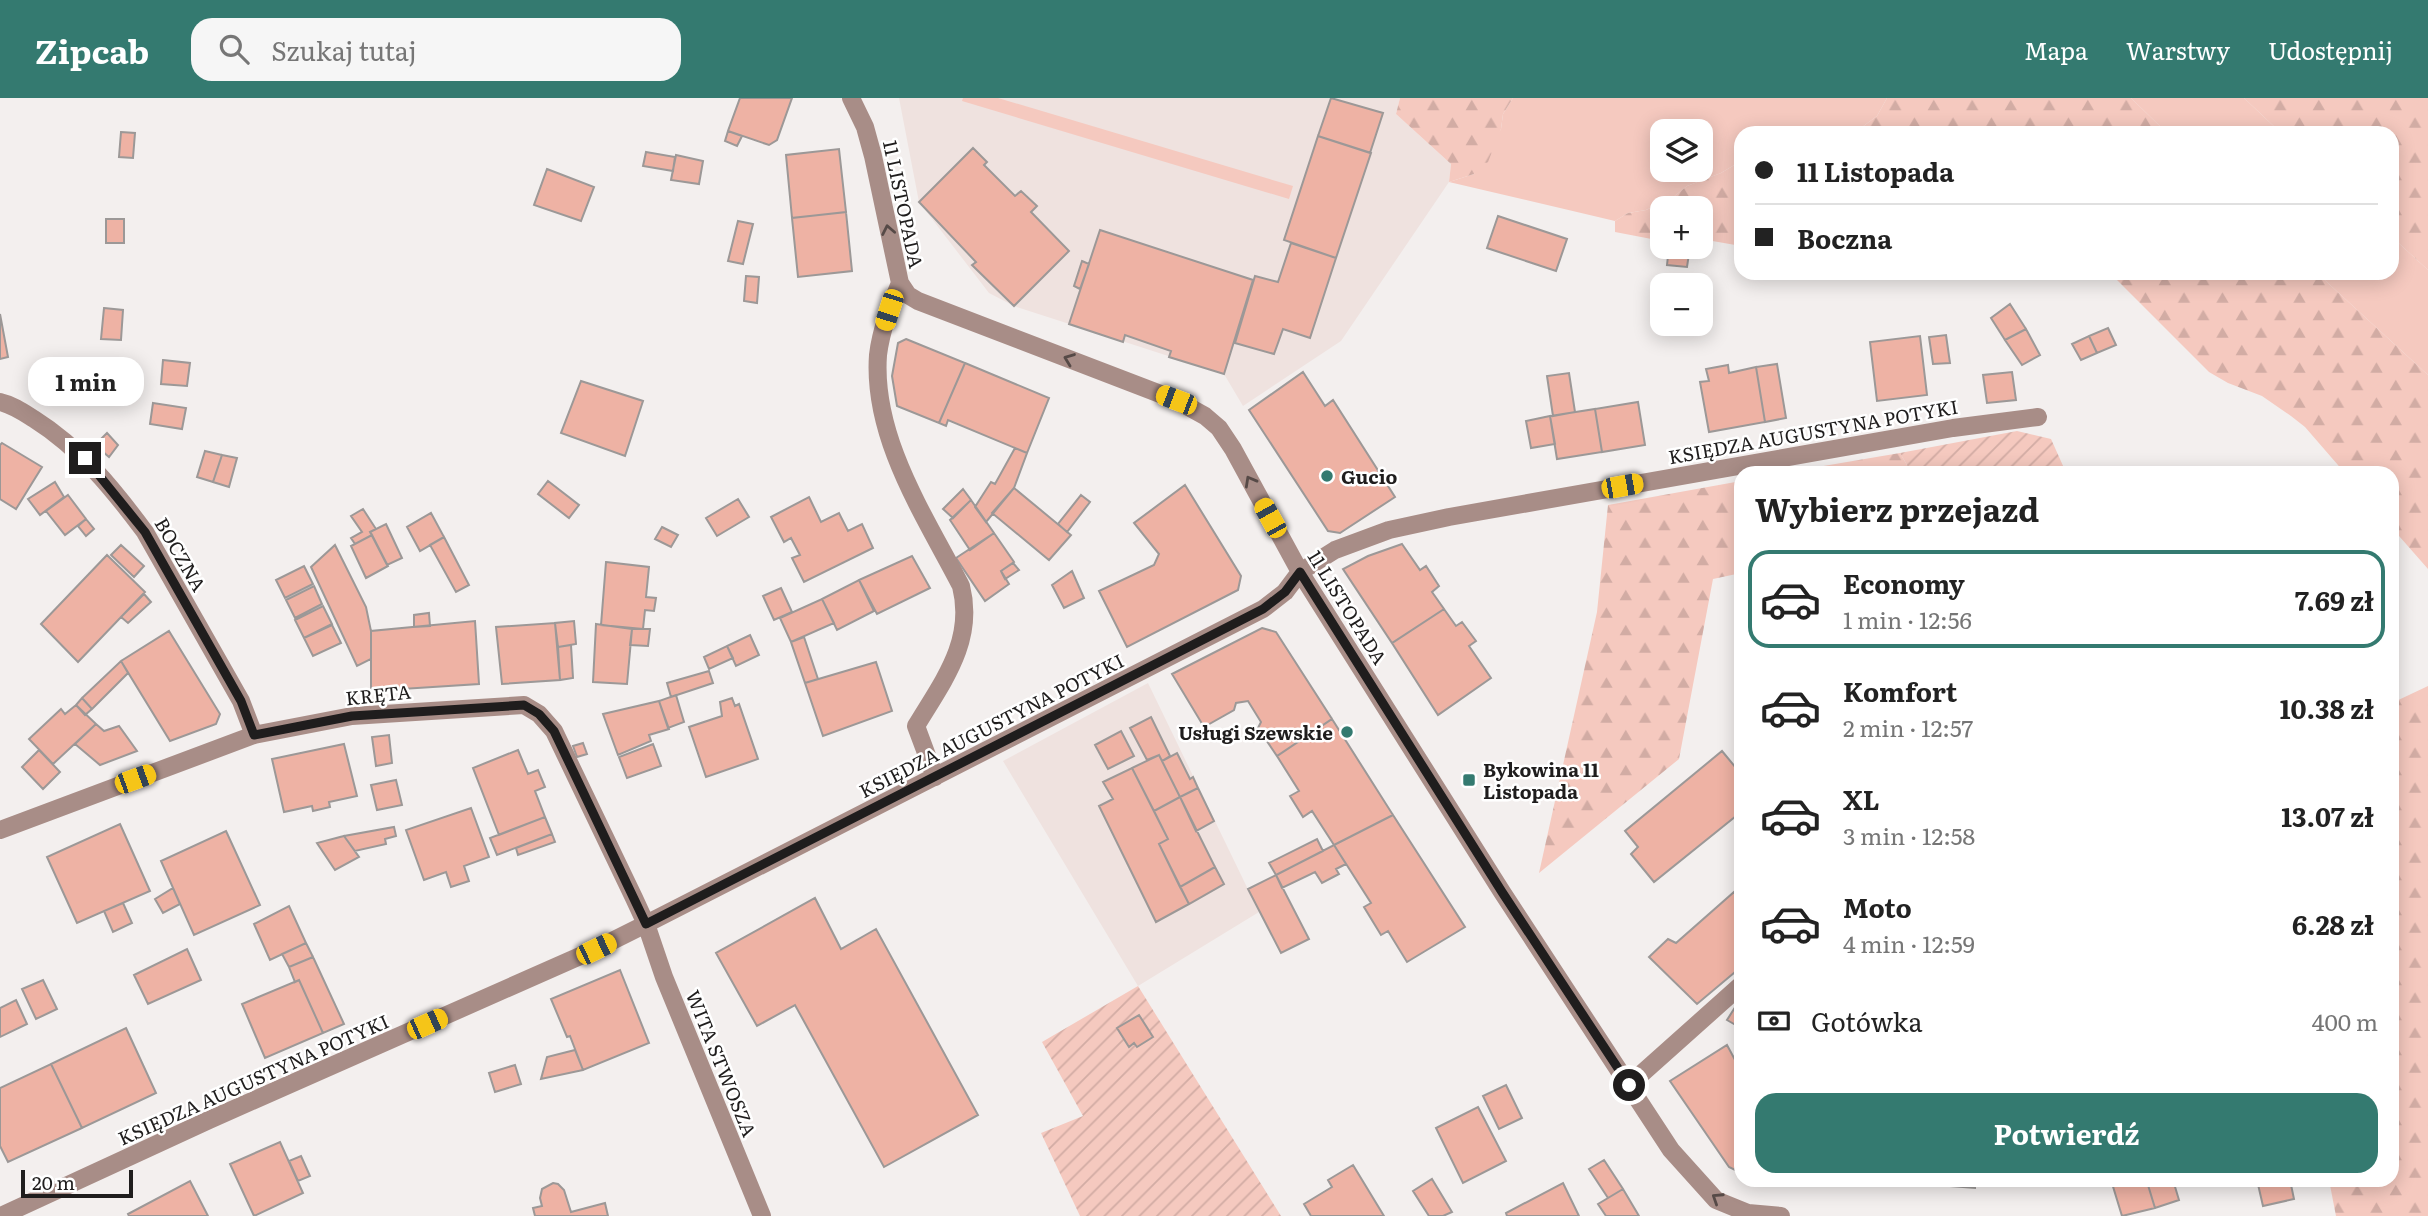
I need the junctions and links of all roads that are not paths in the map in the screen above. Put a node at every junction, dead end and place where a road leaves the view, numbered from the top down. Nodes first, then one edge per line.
1 (851, 98) edge
2 (900, 283) junction
3 (0, 402) edge
4 (2038, 417) dead end
5 (1741, 466) edge
6 (1734, 467) edge
7 (1300, 572) junction
8 (254, 735) junction
9 (935, 777) junction
10 (0, 830) edge
11 (646, 924) junction
12 (1734, 991) edge
13 (1629, 1085) junction
14 (1, 1216) edge
15 (762, 1216) edge
16 (1782, 1216) edge

2 -> 1 street, 11 LISTOPADA
7 -> 2 street, 11 LISTOPADA
2 - 9 street
3 - 8 street, BOCZNA
4 - 5 street, KSIĘDZA AUGUSTYNA POTYKI
6 - 7 street, KSIĘDZA AUGUSTYNA POTYKI
7 - 9 street, KSIĘDZA AUGUSTYNA POTYKI
7 - 13 street, 11 LISTOPADA
8 - 10 street, KRĘTA
8 - 11 street, KRĘTA
9 - 11 street, KSIĘDZA AUGUSTYNA POTYKI
11 - 14 street, KSIĘDZA AUGUSTYNA POTYKI
11 - 15 street, WITA STWOSZA
12 - 13 street
16 -> 13 street, 11 LISTOPADA

